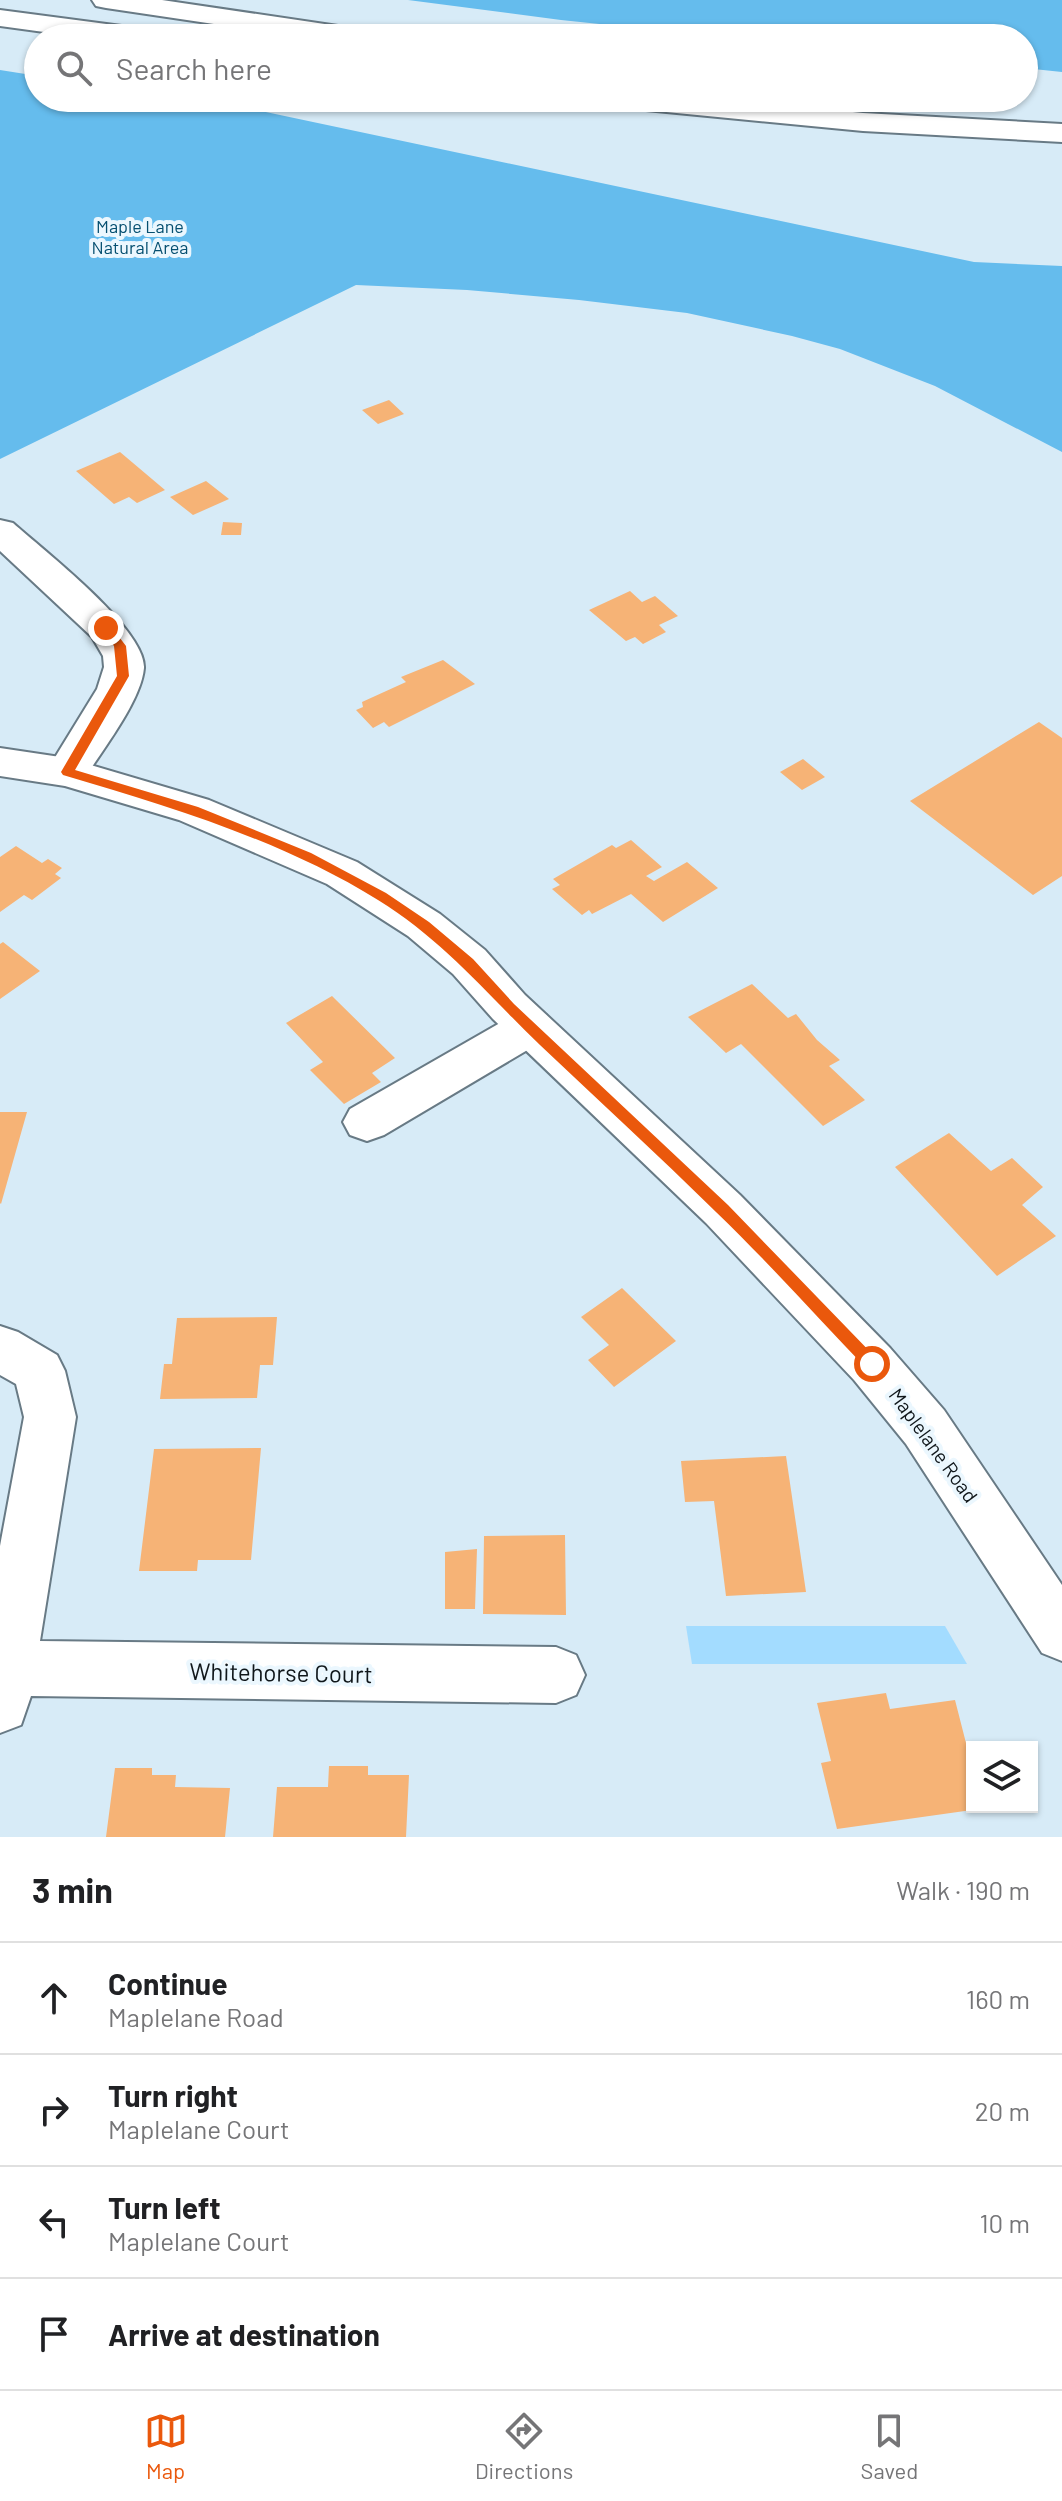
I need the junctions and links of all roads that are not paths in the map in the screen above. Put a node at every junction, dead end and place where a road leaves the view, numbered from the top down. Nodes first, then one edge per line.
1 (106, 0) edge
2 (0, 18) edge
3 (46, 24) edge
4 (270, 24) edge
5 (1038, 109) edge
6 (1062, 111) edge
7 (760, 112) edge
8 (1062, 133) edge
9 (0, 531) edge
10 (0, 762) edge
11 (67, 772) junction
12 (530, 1027) junction
13 (367, 1122) dead end
14 (20, 1360) edge
15 (1062, 1634) edge
16 (556, 1675) dead end
17 (3, 1686) edge

1 - 4 main road
2 - 3 main road
5 - 6 main road
7 - 8 main road
9 - 11 main road
10 - 11 main road, Maplelane Road
11 - 12 main road, Maplelane Road
12 - 13 main road
12 - 15 main road, Maplelane Road
14 - 17 main road
16 - 17 main road, Whitehorse Court

